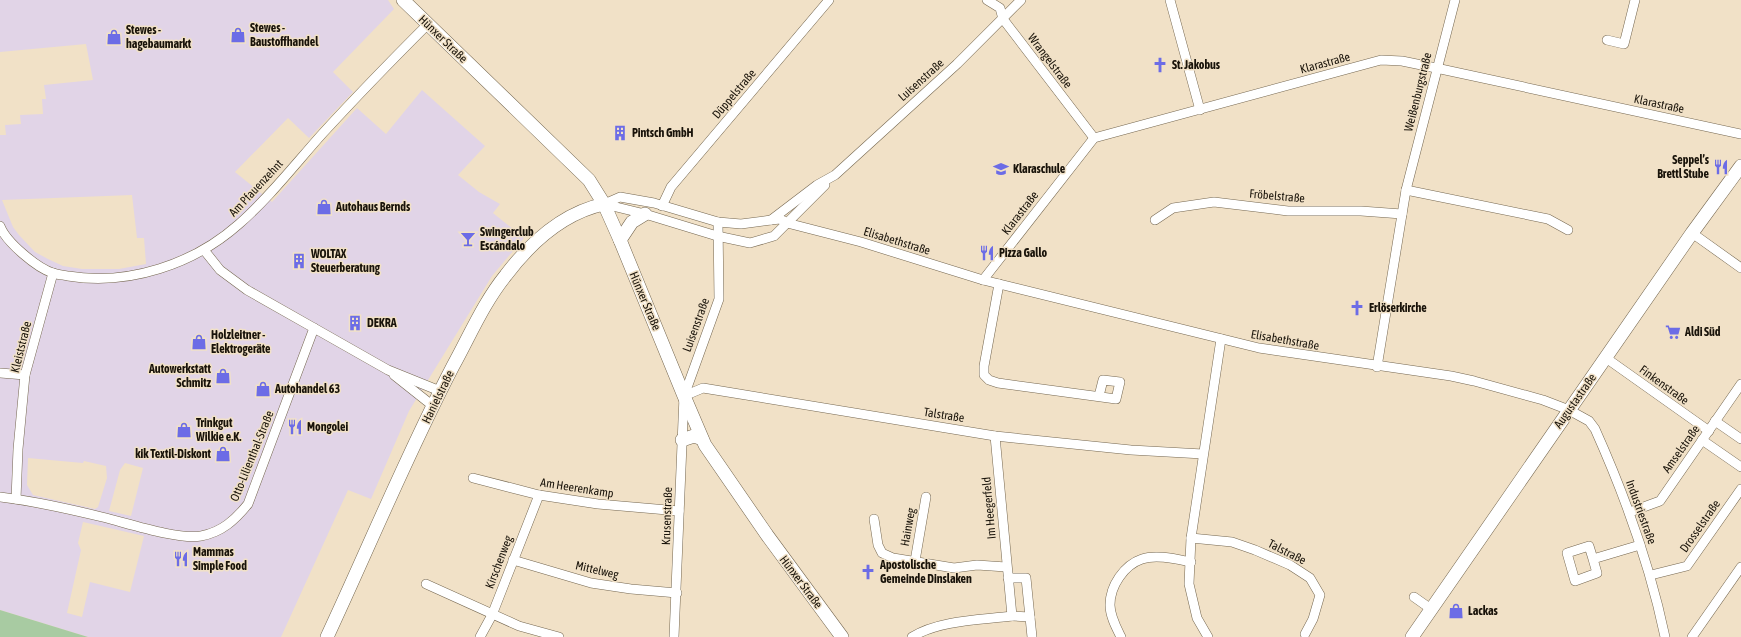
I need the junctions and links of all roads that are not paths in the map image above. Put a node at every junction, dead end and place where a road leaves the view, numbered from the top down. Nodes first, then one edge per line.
1 (403, 0) edge
2 (829, 0) edge
3 (987, 0) edge
4 (1021, 0) edge
5 (1172, 0) edge
6 (1455, 0) edge
7 (1634, 0) edge
8 (1003, 19) junction
9 (428, 24) junction
10 (1607, 40) dead end
11 (1436, 68) junction
12 (1200, 110) junction
13 (1741, 134) edge
14 (1094, 138) junction
15 (1741, 166) edge
16 (835, 175) junction
17 (1406, 190) junction
18 (604, 204) junction
19 (662, 206) junction
20 (645, 214) junction
21 (1402, 214) junction
22 (771, 220) junction
23 (1155, 220) dead end
24 (718, 222) junction
25 (787, 223) junction
26 (0, 226) edge
27 (1568, 230) dead end
28 (1692, 233) junction
29 (717, 236) junction
30 (620, 240) junction
31 (204, 250) junction
32 (1741, 268) edge
33 (53, 273) junction
34 (983, 280) junction
35 (999, 284) junction
36 (314, 328) junction
37 (1221, 339) junction
38 (1606, 358) junction
39 (1377, 366) junction
40 (388, 370) junction
41 (692, 370) junction
42 (0, 373) edge
43 (25, 375) junction
44 (1741, 384) edge
45 (703, 388) junction
46 (440, 391) junction
47 (684, 396) junction
48 (1099, 396) dead end
49 (433, 406) junction
50 (1569, 410) junction
51 (1715, 422) junction
52 (1708, 431) junction
53 (995, 436) junction
54 (702, 439) junction
55 (1741, 439) edge
56 (682, 440) junction
57 (1702, 440) junction
58 (1203, 454) junction
59 (1741, 467) edge
60 (473, 478) dead end
61 (1741, 488) edge
62 (539, 495) junction
63 (0, 497) edge
64 (926, 497) dead end
65 (16, 499) junction
66 (678, 511) junction
67 (1630, 512) junction
68 (874, 519) dead end
69 (1191, 538) junction
70 (1640, 545) junction
71 (1593, 559) dead end
72 (513, 560) junction
73 (915, 561) junction
74 (1191, 562) junction
75 (1006, 567) junction
76 (1741, 567) edge
77 (1651, 575) junction
78 (1008, 578) junction
79 (426, 584) dead end
80 (677, 593) junction
81 (1414, 597) dead end
82 (1431, 609) junction
83 (492, 615) junction
84 (1012, 616) junction
85 (1030, 617) junction
86 (1305, 634) dead end
87 (1121, 636) edge
88 (327, 637) edge
89 (480, 637) edge
90 (559, 637) edge
91 (674, 637) edge
92 (842, 637) edge
93 (912, 637) edge
94 (1032, 637) edge
95 (1208, 637) edge
96 (1412, 637) edge
97 (1665, 637) edge
98 (1692, 637) edge

1 - 9 main road, Hünxer Straße
2 - 19 street, Düppelstraße
3 - 8 street, Wrangelstraße
4 - 8 street, Luisenstraße
5 - 12 street
6 - 11 street, Weißenburgstraße
7 - 10 street
8 - 14 street, Wrangelstraße
8 - 16 street, Luisenstraße
9 - 18 main road, Hünxer Straße
9 - 31 street, Am Pfauenzehnt
11 - 12 street, Klarastraße
11 - 13 street, Klarastraße
11 - 17 street, Weißenburgstraße
12 - 14 street, Klarastraße
14 - 34 street, Klarastraße
15 - 28 main road, Augustastraße
16 - 22 street, Luisenstraße
16 - 25 street, Luisenstraße
17 - 21 street, Weißenburgstraße
17 - 27 street
18 - 19 street
18 - 20 street, Luisenstraße
18 - 30 main road, Hünxer Straße
18 - 46 main road, Hanielstraße
19 - 24 street
20 - 29 street, Luisenstraße
20 - 30 main road
21 - 23 street, Fröbelstraße
21 - 39 street, Weißenburgstraße
22 - 24 street
22 - 25 street
24 - 29 street, Luisenstraße
25 - 29 street, Luisenstraße
25 - 34 street, Elisabethstraße
26 - 33 street
28 - 32 street
28 - 38 main road, Augustastraße
29 - 41 street, Luisenstraße
30 - 47 main road, Hünxer Straße
31 - 33 street, Am Pfauenzehnt
31 - 36 street
33 - 43 street, Kleiststraße
34 - 35 street, Elisabethstraße
35 - 37 street, Elisabethstraße
35 - 48 street
36 - 40 street
36 - 65 street, Otto-Lilienthal-Straße
37 - 39 street, Elisabethstraße
37 - 58 street
38 - 50 main road, Augustastraße
38 - 52 street, Finkenstraße
39 - 50 street, Elisabethstraße
40 - 46 street
40 - 49 street
41 - 45 street
41 - 47 street, Luisenstraße
42 - 43 street
43 - 65 street, Kleiststraße
44 - 51 street, Amselstraße
45 - 47 street
45 - 53 street, Talstraße
46 - 49 main road, Hanielstraße
47 - 54 main road, Hünxer Straße
47 - 56 street, Krusenstraße
49 - 88 main road, Hanielstraße
50 - 67 street, Industriestraße
50 - 82 main road, Augustastraße
51 - 52 street, Amselstraße
51 - 55 street
52 - 57 street, Amselstraße
53 - 58 street, Talstraße
53 - 75 street, Im Heegerfeld
54 - 56 main road
54 - 92 main road, Hünxer Straße
56 - 66 street, Krusenstraße
57 - 59 street
57 - 67 street, Amselstraße
58 - 69 street
60 - 62 street, Am Heerenkamp
61 - 77 street, Drosselstraße
62 - 66 street, Am Heerenkamp
62 - 72 street, Kirschenweg
63 - 65 street, Otto-Lilienthal-Straße
64 - 73 street, Hainweg
66 - 80 street, Krusenstraße
67 - 70 street, Industriestraße
68 - 73 street, Hainweg
69 - 74 street
69 - 86 street, Talstraße
70 - 71 street
70 - 77 street, Industriestraße
72 - 80 street, Mittelweg
72 - 83 street, Kirschenweg
73 - 75 street, Hainweg
74 - 87 street
74 - 95 street
75 - 78 street, Im Heegerfeld
76 - 98 street
77 - 97 street, Industriestraße
78 - 84 street, Im Heegerfeld
78 - 85 street
79 - 83 street
80 - 91 street, Krusenstraße
81 - 82 street
82 - 96 main road, Augustastraße
83 - 89 street, Kirschenweg
83 - 90 street
84 - 85 street
84 - 93 street
85 - 94 street

